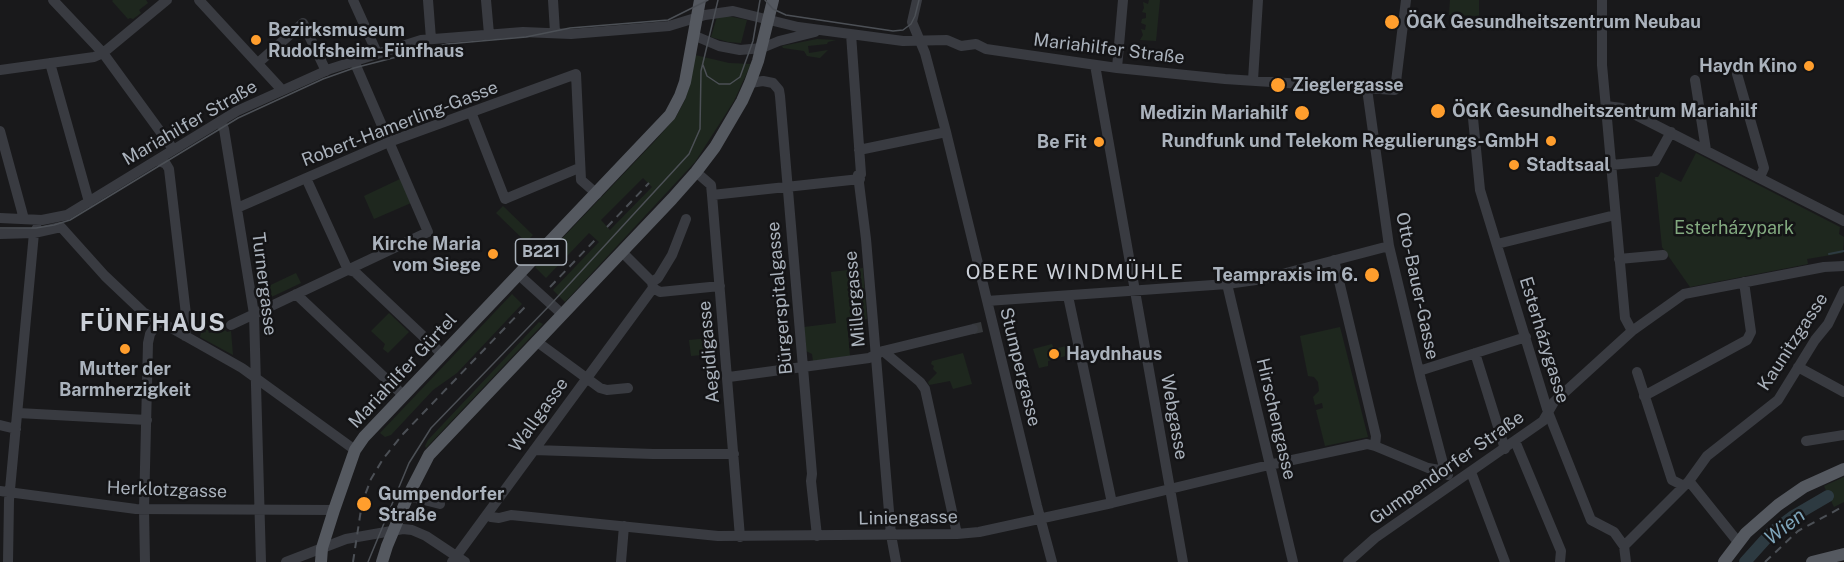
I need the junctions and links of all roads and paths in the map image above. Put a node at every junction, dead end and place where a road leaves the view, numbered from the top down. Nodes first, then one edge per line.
1 (53, 0) edge
2 (167, 0) edge
3 (199, 0) edge
4 (353, 0) edge
5 (428, 0) edge
6 (486, 0) edge
7 (553, 0) edge
8 (700, 0) edge
9 (773, 0) edge
10 (917, 0) edge
11 (1123, 0) edge
12 (1258, 0) edge
13 (1406, 0) edge
14 (1602, 0) edge
15 (696, 17) junction
16 (769, 21) junction
17 (824, 30) junction
18 (555, 32) junction
19 (489, 34) junction
20 (851, 34) junction
21 (693, 35) junction
22 (431, 39) junction
23 (920, 41) junction
24 (762, 48) junction
25 (103, 53) junction
26 (377, 53) junction
27 (354, 61) junction
28 (50, 63) junction
29 (258, 63) junction
30 (1095, 65) junction
31 (1117, 68) junction
32 (0, 70) edge
33 (326, 70) junction
34 (1737, 74) dead end
35 (1253, 80) junction
36 (1695, 80) dead end
37 (750, 83) junction
38 (1367, 89) junction
39 (282, 90) junction
40 (1606, 106) junction
41 (1472, 108) dead end
42 (471, 112) junction
43 (220, 121) junction
44 (0, 131) edge
45 (946, 132) junction
46 (1671, 132) junction
47 (389, 142) junction
48 (173, 149) junction
49 (859, 150) junction
50 (1706, 150) junction
51 (157, 160) junction
52 (1611, 165) junction
53 (579, 168) junction
54 (696, 172) junction
55 (1760, 177) junction
56 (306, 178) junction
57 (860, 179) junction
58 (787, 187) junction
59 (597, 194) junction
60 (712, 195) junction
61 (89, 202) junction
62 (237, 208) junction
63 (1616, 215) junction
64 (0, 218) edge
65 (24, 219) junction
66 (686, 219) dead end
67 (42, 220) junction
68 (1844, 221) edge
69 (34, 233) junction
70 (0, 234) edge
71 (1497, 244) junction
72 (1389, 246) junction
73 (622, 252) junction
74 (1663, 255) dead end
75 (1334, 260) junction
76 (1619, 260) junction
77 (1844, 266) edge
78 (348, 270) junction
79 (519, 275) junction
80 (1744, 282) junction
81 (1227, 284) junction
82 (652, 285) junction
83 (720, 286) junction
84 (1134, 291) junction
85 (1844, 291) edge
86 (297, 294) junction
87 (1068, 296) junction
88 (987, 301) junction
89 (254, 314) junction
90 (562, 314) junction
91 (158, 322) junction
92 (231, 325) dead end
93 (983, 327) junction
94 (1632, 331) junction
95 (185, 336) junction
96 (1526, 337) junction
97 (536, 341) junction
98 (880, 353) junction
99 (1475, 353) junction
100 (442, 354) junction
101 (1798, 366) junction
102 (802, 367) junction
103 (1419, 371) junction
104 (1637, 372) dead end
105 (256, 377) junction
106 (729, 377) junction
107 (586, 378) junction
108 (628, 388) dead end
109 (1844, 392) edge
110 (403, 395) junction
111 (1644, 396) junction
112 (1548, 412) junction
113 (18, 413) junction
114 (147, 420) junction
115 (0, 425) edge
116 (16, 429) junction
117 (1844, 435) edge
118 (1515, 441) junction
119 (1806, 441) dead end
120 (1375, 446) junction
121 (1505, 449) junction
122 (355, 450) junction
123 (534, 450) junction
124 (734, 454) junction
125 (1269, 465) junction
126 (1844, 469) edge
127 (1445, 471) junction
128 (1471, 472) junction
129 (1456, 482) junction
130 (1687, 484) junction
131 (1170, 488) junction
132 (5, 492) edge
133 (408, 496) junction
134 (1112, 503) junction
135 (440, 504) dead end
136 (144, 509) junction
137 (259, 510) junction
138 (334, 510) junction
139 (487, 514) junction
140 (1040, 518) junction
141 (624, 526) junction
142 (393, 530) junction
143 (957, 534) junction
144 (891, 535) junction
145 (817, 536) junction
146 (740, 537) junction
147 (1738, 542) junction
148 (1624, 546) junction
149 (322, 548) junction
150 (1844, 554) edge
151 (458, 560) edge
152 (8, 562) edge
153 (145, 562) edge
154 (261, 562) edge
155 (286, 562) edge
156 (321, 562) edge
157 (382, 562) edge
158 (621, 562) edge
159 (896, 562) edge
160 (1052, 562) edge
161 (1183, 562) edge
162 (1293, 562) edge
163 (1348, 562) edge
164 (1505, 562) edge
165 (1560, 562) edge
166 (1626, 562) edge
167 (1724, 562) edge
168 (1812, 562) edge

1 - 25 street
2 - 25 street
3 - 29 street
4 - 26 street
5 - 22 street
6 - 19 street
7 - 18 street
8 - 15 main road, B221
9 - 16 main road
10 - 23 street, Stumpergasse
11 - 31 street
12 - 35 street
13 - 38 street, Mariahilfer Straße
14 - 40 street
15 - 16 street, Mariahilfer Straße
15 - 18 street, Mariahilfer Straße
15 - 21 main road, Mariahilfer Gürtel / B221
16 - 17 street, Mariahilfer Straße
16 - 24 main road
17 - 20 street, Mariahilfer Straße
17 - 24 street, Mariahilfer Straße
18 - 19 street, Mariahilfer Straße
19 - 22 street, Mariahilfer Straße
20 - 23 street, Mariahilfer Straße
20 - 49 street, Millergasse
21 - 24 street, Mariahilfer Straße
21 - 59 main road, Mariahilfer Gürtel / B221
22 - 26 street, Mariahilfer Straße
23 - 30 street, Mariahilfer Straße
23 - 45 street, Stumpergasse
24 - 37 main road
25 - 28 street
25 - 48 street
26 - 27 street, Mariahilfer Straße
27 - 33 street, Mariahilfer Straße
27 - 47 street
28 - 32 street
28 - 61 street
29 - 33 street
29 - 39 street
30 - 31 street, Mariahilfer Straße
30 - 84 street, Webgasse
31 - 35 street, Mariahilfer Straße
33 - 39 street, Mariahilfer Straße
34 - 55 street
35 - 38 street, Mariahilfer Straße
36 - 50 street
37 - 54 main road
37 - 58 street, Bürgerspitalgasse
38 - 72 street, Otto-Bauer-Gasse
39 - 43 street, Mariahilfer Straße
40 - 46 street
40 - 52 street
41 - 71 street, Esterházygasse
42 - 47 street, Robert-Hamerling-Gasse
42 - 53 street
42 - 53 street, Robert-Hamerling-Gasse
43 - 48 street, Mariahilfer Straße
43 - 62 street, Turnergasse
44 - 65 street
45 - 49 street
45 - 88 street, Stumpergasse
46 - 50 street
46 - 52 street
47 - 56 street, Robert-Hamerling-Gasse
47 - 78 street
48 - 51 street, Mariahilfer Straße
49 - 57 street, Millergasse
50 - 55 street
51 - 61 street, Mariahilfer Straße
51 - 95 street
52 - 63 street
53 - 59 street
54 - 60 street, Aegidigasse
54 - 73 main road
55 - 68 street
56 - 62 street, Robert-Hamerling-Gasse
56 - 78 street
57 - 58 street
57 - 98 street, Millergasse
58 - 60 street
58 - 102 street, Bürgerspitalgasse
59 - 79 main road, Mariahilfer Gürtel / B221
60 - 83 street, Aegidigasse
61 - 67 street, Mariahilfer Straße
62 - 89 street, Turnergasse
63 - 71 street
63 - 76 street
64 - 65 street, Mariahilfer Straße
65 - 67 street, Mariahilfer Straße
66 - 82 street, Wallgasse
67 - 69 street
69 - 70 street
69 - 91 street
69 - 113 street
71 - 96 street, Esterházygasse
72 - 75 street
72 - 103 street, Otto-Bauer-Gasse
73 - 82 street
73 - 90 main road
74 - 76 street
75 - 81 street
75 - 120 street
76 - 94 street
77 - 80 street, Gumpendorfer Straße
78 - 86 street
78 - 100 street
79 - 90 street
79 - 100 main road, Mariahilfer Gürtel / B221
80 - 94 street, Gumpendorfer Straße
80 - 111 street
81 - 84 street
81 - 125 street, Hirschengasse
82 - 83 street
82 - 107 street, Wallgasse
83 - 106 street, Aegidigasse
84 - 87 street
84 - 131 street, Webgasse
85 - 101 street, Kaunitzgasse
86 - 89 street
86 - 110 street
87 - 88 street
87 - 134 street
88 - 93 street, Stumpergasse
89 - 92 street
89 - 105 street, Turnergasse
90 - 97 main road
91 - 95 street
91 - 114 street
93 - 98 street
93 - 140 street, Stumpergasse
94 - 112 street, Gumpendorfer Straße
95 - 105 street
96 - 99 street
96 - 112 street, Esterházygasse
97 - 107 street
97 - 133 main road
98 - 102 street
98 - 143 street
98 - 144 street, Millergasse
99 - 103 street
99 - 121 street
100 - 110 main road, Mariahilfer Gürtel / B221
101 - 109 street
101 - 130 street, Kaunitzgasse
102 - 106 street
102 - 145 street, Bürgerspitalgasse
103 - 127 street, Otto-Bauer-Gasse
104 - 111 street
105 - 122 street
105 - 137 street, Turnergasse
106 - 124 street, Aegidigasse
107 - 108 street
107 - 123 street, Wallgasse
110 - 122 main road, Mariahilfer Gürtel / B221
111 - 130 street
112 - 118 street, Gumpendorfer Straße
112 - 148 street, Esterházygasse
113 - 114 street
113 - 116 street
114 - 136 street
115 - 116 street
116 - 132 street
117 - 119 street
118 - 121 street, Gumpendorfer Straße
118 - 165 street
120 - 125 street, Liniengasse
120 - 127 street
121 - 128 street, Gumpendorfer Straße
122 - 138 main road, Mariahilfer Gürtel / B221
123 - 124 street
123 - 139 street, Wallgasse
124 - 146 street, Aegidigasse
125 - 131 street, Liniengasse
125 - 162 street, Hirschengasse
126 - 147 main road
127 - 129 street
128 - 129 street, Gumpendorfer Straße
128 - 164 street
129 - 163 street, Gumpendorfer Straße
130 - 147 street
130 - 148 street, Kaunitzgasse
131 - 134 street, Liniengasse
131 - 161 street, Webgasse
132 - 136 street, Herklotzgasse
132 - 152 street
133 - 135 street
133 - 142 main road
134 - 140 street, Liniengasse
136 - 137 street, Herklotzgasse
136 - 153 street
137 - 138 street, Herklotzgasse
137 - 154 street, Turnergasse
138 - 149 main road, Mariahilfer Gürtel / B221
139 - 141 street, Liniengasse
139 - 151 street, Wallgasse
140 - 143 street, Liniengasse
140 - 160 street, Stumpergasse
141 - 146 street, Liniengasse
141 - 158 street
142 - 149 street
142 - 151 street
142 - 157 main road
143 - 144 street, Liniengasse
144 - 145 street, Liniengasse
144 - 159 street, Millergasse
145 - 146 street, Liniengasse
147 - 167 main road
148 - 166 street
149 - 155 street
149 - 156 main road, B221
150 - 168 main road

